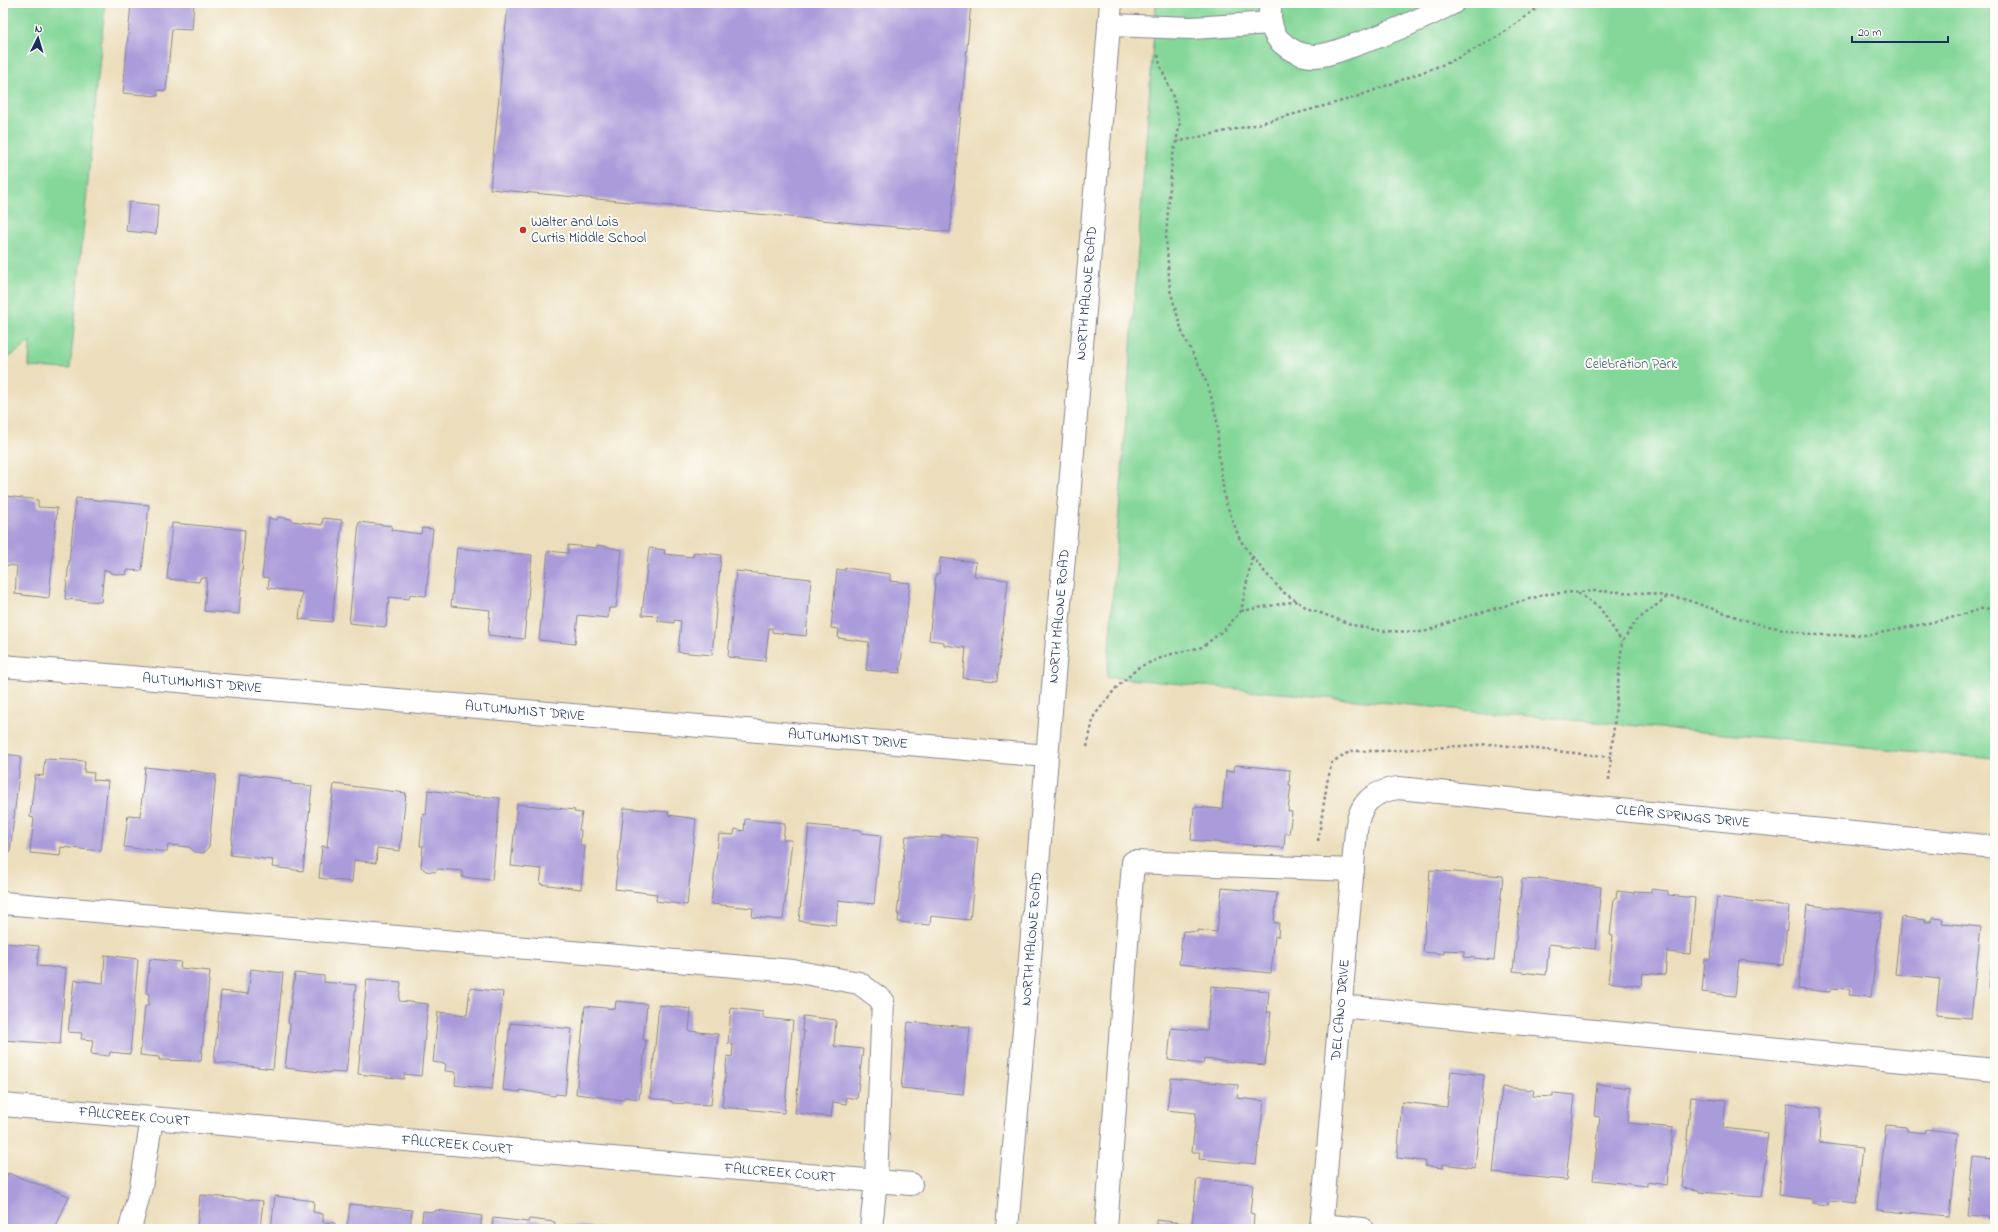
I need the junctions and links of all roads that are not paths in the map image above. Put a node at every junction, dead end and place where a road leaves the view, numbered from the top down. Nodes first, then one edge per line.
1 (1111, 3) edge
2 (1453, 3) edge
3 (1271, 13) edge
4 (1109, 25) junction
5 (3, 666) edge
6 (1047, 756) junction
7 (1373, 796) joint
8 (1995, 847) edge
9 (1353, 870) junction
10 (3, 904) edge
11 (1340, 1006) junction
12 (1995, 1070) edge
13 (3, 1105) edge
14 (152, 1118) junction
15 (876, 1180) junction
16 (911, 1184) dead end
17 (1321, 1227) edge
18 (130, 1229) edge
19 (871, 1229) edge
20 (1008, 1229) edge
21 (1106, 1229) edge
22 (1362, 1229) edge

1 - 4 street, NORTH MALONE ROAD
2 - 3 street
3 - 4 street
4 - 6 street, NORTH MALONE ROAD
5 - 6 street, AUTUMNMIST DRIVE
6 - 20 street, NORTH MALONE ROAD
7 - 8 street, CLEAR SPRINGS DRIVE
7 - 9 street, DEL CANO DRIVE
9 - 11 street, DEL CANO DRIVE
9 - 21 street
10 - 15 street
11 - 12 street
11 - 17 street, DEL CANO DRIVE
13 - 14 street, FALLCREEK COURT
14 - 15 street, FALLCREEK COURT
14 - 18 street
15 - 16 street, FALLCREEK COURT
15 - 19 street
17 - 22 street

